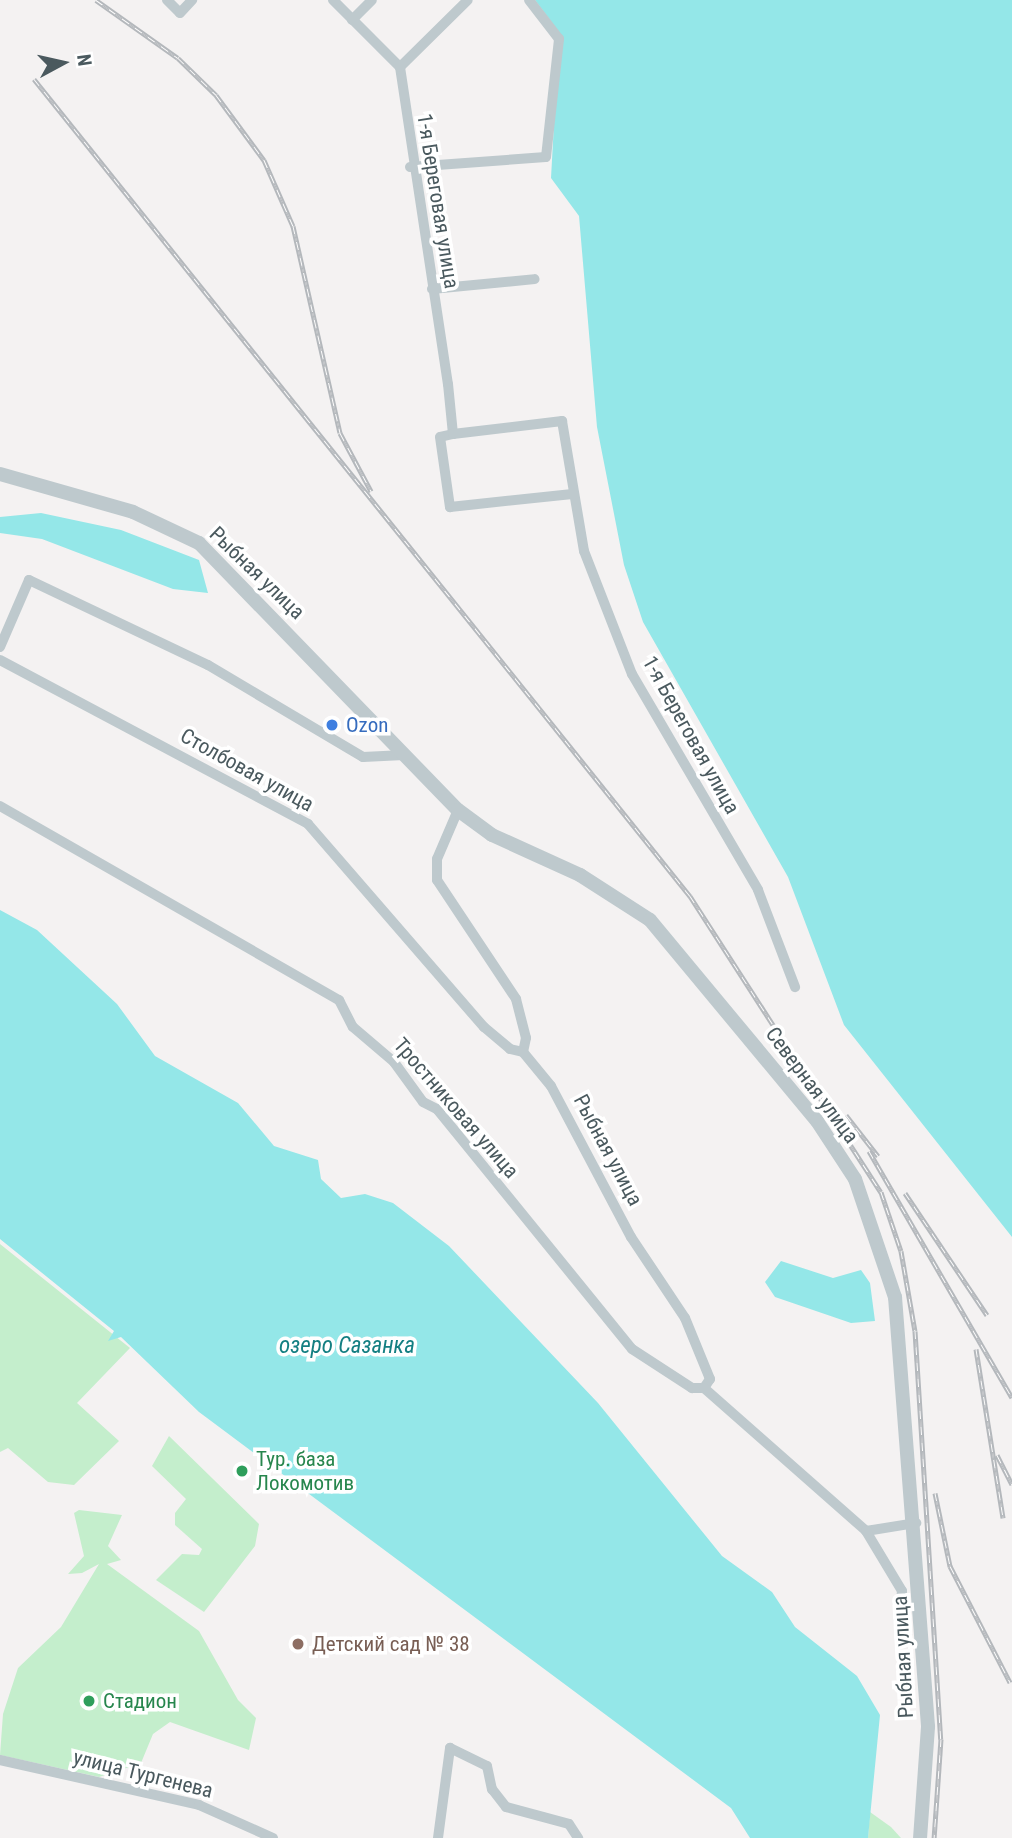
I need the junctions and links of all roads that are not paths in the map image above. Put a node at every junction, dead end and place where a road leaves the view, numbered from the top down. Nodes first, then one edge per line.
1 (167, 0) edge
2 (192, 0) edge
3 (333, 0) edge
4 (372, 0) edge
5 (468, 0) edge
6 (529, 0) edge
7 (352, 20) junction
8 (400, 68) junction
9 (410, 167) junction
10 (536, 279) dead end
11 (432, 289) junction
12 (453, 434) junction
13 (0, 474) edge
14 (572, 494) junction
15 (0, 647) edge
16 (0, 660) edge
17 (404, 755) junction
18 (0, 806) edge
19 (458, 810) junction
20 (795, 987) dead end
21 (523, 1052) junction
22 (704, 1388) junction
23 (916, 1522) junction
24 (866, 1531) junction
25 (899, 1621) dead end
26 (0, 1760) edge
27 (273, 1838) edge
28 (438, 1838) edge
29 (578, 1838) edge
30 (920, 1838) edge

1 - 2 street
3 - 7 street
4 - 7 street
5 - 8 street
6 - 9 street
7 - 8 street
8 - 9 street, 1-я Береговая улица
9 - 11 street, 1-я Береговая улица
10 - 11 street
11 - 12 street, 1-я Береговая улица
12 - 14 street, 1-я Береговая улица
12 - 14 street
13 - 17 street, Рыбная улица
14 - 20 street, 1-я Береговая улица
15 - 17 street
16 - 21 street, Столбовая улица
17 - 19 street, Рыбная улица
18 - 22 street, Тростниковая улица
19 - 21 street
19 - 23 street, Северная улица
21 - 22 street, Рыбная улица
22 - 24 street, Рыбная улица
23 - 24 street
23 - 30 street, Рыбная улица
24 - 25 street, Рыбная улица
26 - 27 street, улица Тургенева
28 - 29 street

